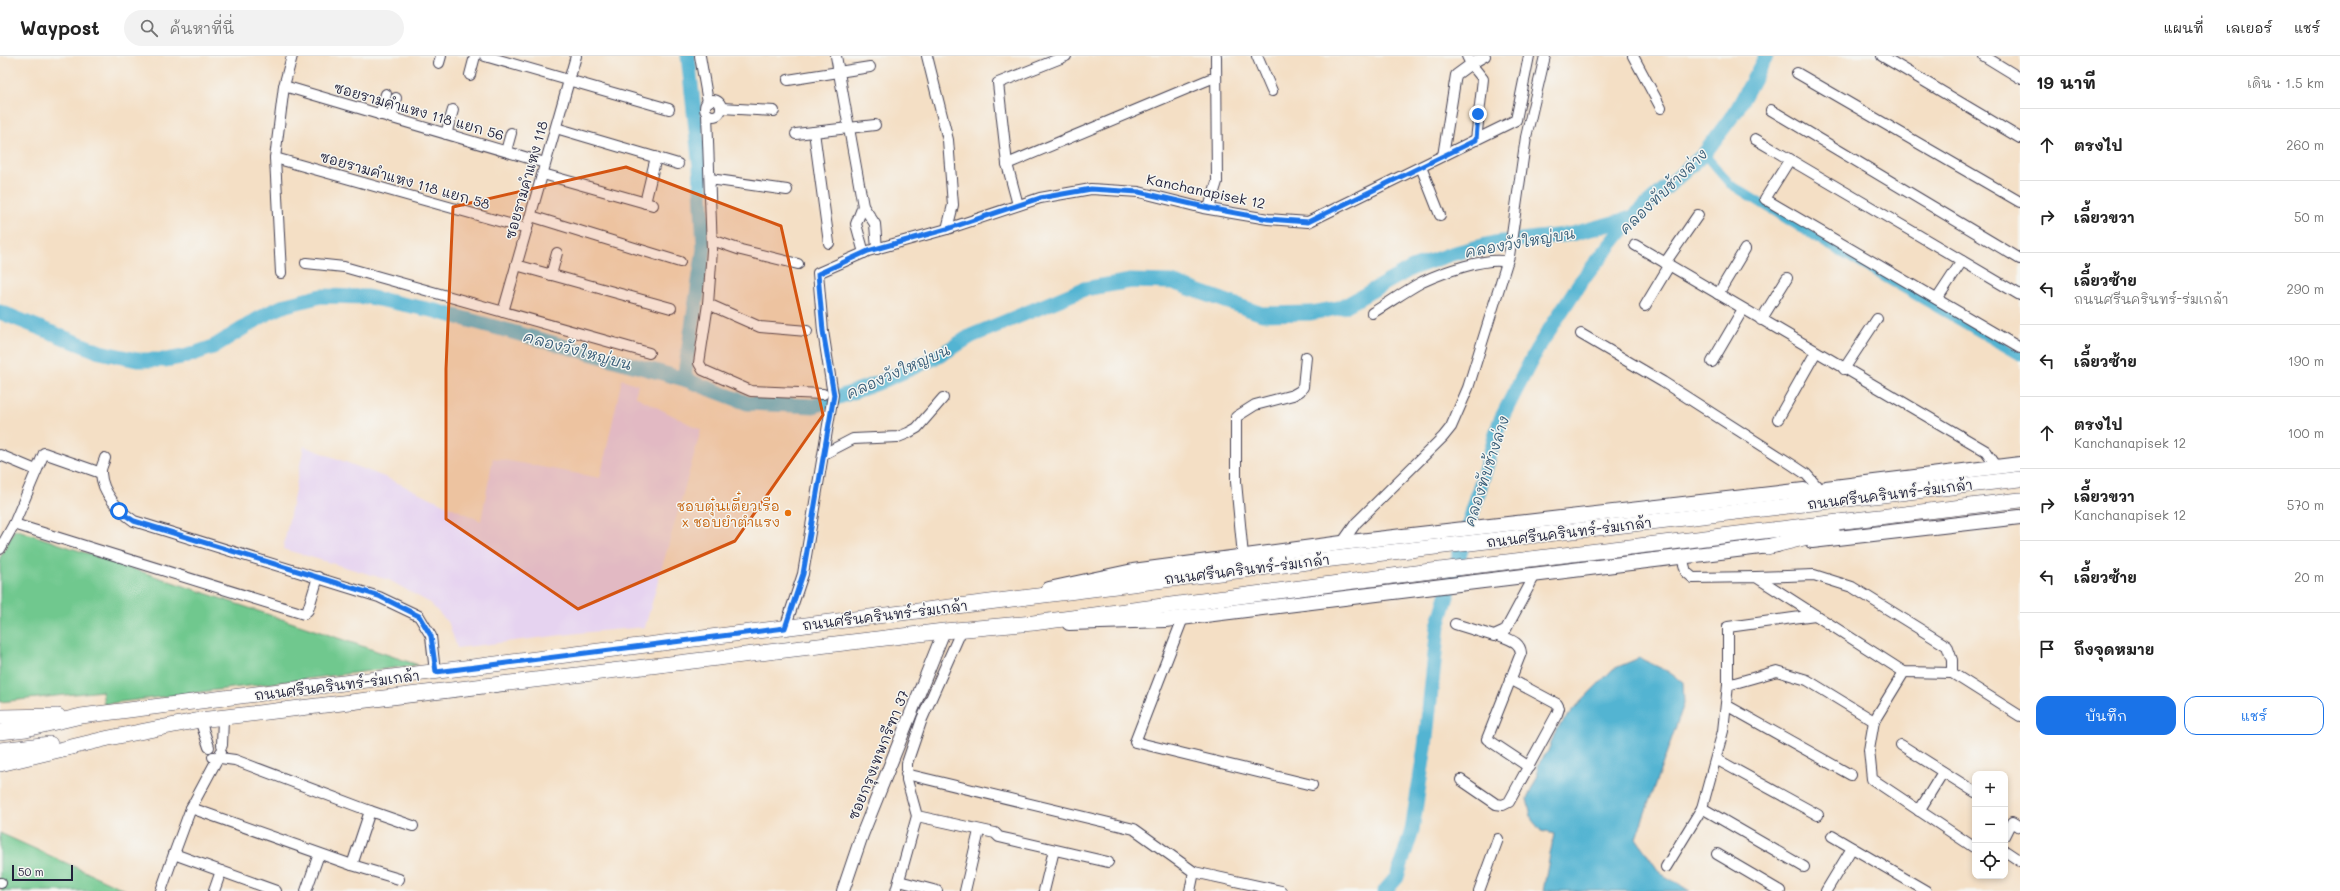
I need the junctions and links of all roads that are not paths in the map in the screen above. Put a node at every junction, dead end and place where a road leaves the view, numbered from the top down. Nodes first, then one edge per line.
1 (292, 56) edge
2 (475, 56) edge
3 (485, 56) edge
4 (576, 56) edge
5 (700, 56) edge
6 (836, 56) edge
7 (927, 56) edge
8 (1066, 56) edge
9 (1216, 56) edge
10 (1257, 56) edge
11 (1485, 56) edge
12 (1529, 56) edge
13 (1546, 56) edge
14 (1633, 56) edge
15 (1882, 56) edge
16 (1984, 56) edge
17 (1469, 60) edge
18 (870, 67) dead end
19 (839, 72) junction
20 (1797, 73) dead end
21 (470, 75) dead end
22 (2020, 78) edge
23 (1210, 79) dead end
24 (569, 80) junction
25 (788, 80) dead end
26 (284, 86) junction
27 (1272, 91) dead end
28 (386, 94) dead end
29 (396, 98) dead end
30 (708, 102) junction
31 (722, 108) junction
32 (1662, 108) dead end
33 (669, 109) dead end
34 (453, 110) dead end
35 (1771, 110) dead end
36 (774, 111) dead end
37 (380, 114) junction
38 (707, 114) junction
39 (391, 118) junction
40 (875, 125) dead end
41 (556, 128) junction
42 (849, 128) junction
43 (814, 132) junction
44 (511, 133) dead end
45 (446, 134) junction
46 (796, 134) dead end
47 (2020, 138) edge
48 (1755, 139) dead end
49 (1476, 140) junction
50 (506, 152) junction
51 (1443, 156) junction
52 (656, 157) junction
53 (275, 158) junction
54 (1790, 159) junction
55 (545, 163) junction
56 (678, 164) dead end
57 (1007, 164) junction
58 (1421, 168) junction
59 (543, 174) junction
60 (710, 179) junction
61 (787, 190) dead end
62 (2020, 202) edge
63 (1018, 205) junction
64 (863, 206) junction
65 (1209, 208) junction
66 (1440, 215) dead end
67 (1698, 215) dead end
68 (531, 216) junction
69 (527, 229) junction
70 (947, 229) junction
71 (712, 240) junction
72 (829, 243) dead end
73 (1635, 245) dead end
74 (877, 249) junction
75 (1745, 249) dead end
76 (557, 253) dead end
77 (864, 253) junction
78 (1508, 259) junction
79 (2020, 259) edge
80 (1962, 261) junction
81 (680, 262) dead end
82 (306, 263) dead end
83 (798, 264) dead end
84 (1667, 264) junction
85 (516, 265) junction
86 (281, 273) dead end
87 (551, 275) junction
88 (1787, 278) dead end
89 (1718, 294) junction
90 (2020, 295) edge
91 (1937, 299) junction
92 (708, 304) junction
93 (1645, 306) dead end
94 (671, 308) dead end
95 (1743, 309) junction
96 (503, 312) junction
97 (1372, 313) dead end
98 (1877, 319) dead end
99 (1761, 320) junction
100 (807, 331) dead end
101 (1581, 334) dead end
102 (2020, 348) edge
103 (1816, 352) junction
104 (649, 353) dead end
105 (1306, 357) dead end
106 (1712, 362) dead end
107 (1844, 369) junction
108 (823, 394) dead end
109 (943, 398) dead end
110 (1778, 419) dead end
111 (824, 454) junction
112 (0, 455) edge
113 (105, 458) dead end
114 (2020, 464) edge
115 (1997, 467) junction
116 (36, 470) junction
117 (101, 473) junction
118 (2020, 479) edge
119 (1821, 490) junction
120 (1792, 492) joint
121 (1905, 492) junction
122 (2020, 500) edge
123 (1897, 515) junction
124 (2020, 517) edge
125 (14, 524) junction
126 (1342, 543) junction
127 (1, 545) edge
128 (1767, 547) junction
129 (1243, 556) junction
130 (1682, 557) junction
131 (1535, 575) junction
132 (318, 577) junction
133 (1756, 577) junction
134 (1022, 597) junction
135 (1815, 615) junction
136 (1183, 618) junction
137 (1033, 623) junction
138 (1456, 624) dead end
139 (785, 628) junction
140 (962, 629) junction
141 (944, 631) junction
142 (1499, 636) junction
143 (436, 672) junction
144 (1904, 672) junction
145 (1952, 673) junction
146 (1510, 679) junction
147 (1728, 685) junction
148 (1726, 705) junction
149 (81, 716) junction
150 (2020, 716) edge
151 (0, 717) edge
152 (223, 718) junction
153 (200, 720) junction
154 (1874, 721) junction
155 (0, 732) edge
156 (109, 738) junction
157 (1901, 745) dead end
158 (0, 750) edge
159 (215, 754) junction
160 (1716, 759) junction
161 (0, 764) edge
162 (1529, 767) junction
163 (1943, 772) junction
164 (906, 774) junction
165 (1851, 775) dead end
166 (1461, 780) dead end
167 (1312, 785) dead end
168 (1972, 790) edge
169 (191, 808) junction
170 (1702, 808) junction
171 (370, 811) junction
172 (1919, 811) junction
173 (1818, 815) dead end
174 (917, 816) junction
175 (413, 826) dead end
176 (2020, 827) edge
177 (2008, 830) edge
178 (979, 831) junction
179 (1832, 836) dead end
180 (1498, 839) dead end
181 (1972, 846) edge
182 (1852, 848) junction
183 (1054, 850) junction
184 (174, 854) junction
185 (319, 854) junction
186 (1717, 854) dead end
187 (2008, 854) edge
188 (2020, 861) edge
189 (1108, 862) dead end
190 (352, 865) junction
191 (1666, 867) dead end
192 (1804, 867) dead end
193 (221, 871) junction
194 (1194, 872) junction
195 (399, 879) dead end
196 (897, 886) edge
197 (1241, 887) edge
198 (261, 888) edge
199 (161, 891) edge
200 (214, 891) edge
201 (276, 891) edge
202 (306, 891) edge
203 (843, 891) edge
204 (937, 891) edge
205 (964, 891) edge
206 (1044, 891) edge
207 (1190, 891) edge
208 (1281, 891) edge
209 (1479, 891) edge
210 (1780, 891) edge
211 (1826, 891) edge
212 (1926, 891) edge

1 - 26 street
2 - 21 street
3 - 24 street
4 - 24 street, ซอยรามคำแหง 118
5 - 30 street
6 - 19 street
7 - 70 street
8 - 57 street
9 - 65 street
10 - 27 street
11 - 17 street
12 - 49 street, Kanchanapisek 12
13 - 78 street
14 - 32 street
15 - 47 street
16 - 22 street
17 - 49 street
17 - 51 street
18 - 19 street
19 - 25 street
19 - 42 street
20 - 62 street
23 - 57 street
24 - 33 street
24 - 41 street, ซอยรามคำแหง 118
26 - 37 street, ซอยรามคำแหง 118 แยก 56
26 - 53 street
28 - 37 street
29 - 39 street
30 - 31 street
30 - 38 street
31 - 36 street
31 - 38 street
34 - 45 street
35 - 79 street
37 - 39 street, ซอยรามคำแหง 118 แยก 56
38 - 60 street
39 - 45 street, ซอยรามคำแหง 118 แยก 56
40 - 42 street
41 - 52 street
41 - 55 street, ซอยรามคำแหง 118
42 - 43 street
42 - 64 street
43 - 46 street
43 - 72 street
44 - 50 street
45 - 50 street, ซอยรามคำแหง 118 แยก 56
48 - 54 street
49 - 51 street, Kanchanapisek 12
50 - 55 street, ซอยรามคำแหง 118 แยก 56
51 - 58 street, Kanchanapisek 12
52 - 56 street
52 - 59 street
53 - 69 street, ซอยรามคำแหง 118 แยก 58
53 - 86 street
54 - 80 street
54 - 91 street
55 - 59 street, ซอยรามคำแหง 118
57 - 63 street
58 - 65 street, Kanchanapisek 12
58 - 66 street
59 - 68 street, ซอยรามคำแหง 118
60 - 61 street
60 - 71 street
63 - 65 street, Kanchanapisek 12
63 - 70 street, Kanchanapisek 12
64 - 74 street
64 - 77 street
67 - 84 street
68 - 69 street, ซอยรามคำแหง 118
68 - 81 street
69 - 85 street, ซอยรามคำแหง 118
70 - 74 street, Kanchanapisek 12
71 - 83 street
71 - 92 street
73 - 84 street
74 - 77 street, Kanchanapisek 12
75 - 89 street
76 - 87 street
77 - 111 street, Kanchanapisek 12
78 - 97 street
78 - 126 street
80 - 90 street
80 - 91 street
82 - 96 street
84 - 89 street
84 - 93 street
85 - 87 street
85 - 96 street, ซอยรามคำแหง 118
87 - 94 street
88 - 99 street
89 - 95 street
91 - 102 street
92 - 100 street
92 - 108 street
95 - 99 street
95 - 106 street
96 - 104 street
98 - 107 street
99 - 103 street
101 - 119 street
103 - 107 street
103 - 110 street
105 - 129 street
107 - 115 street
109 - 111 street
111 - 139 street
112 - 116 street
113 - 117 street
114 - 115 main road
115 - 119 main road
116 - 117 street
116 - 125 street
117 - 132 street
118 - 121 main road, ถนนศรีนครินทร์-ร่มเกล้า
119 - 120 main road
119 - 121 main road
120 - 126 main road, ถนนศรีนครินทร์-ร่มเกล้า
121 - 134 main road, ถนนศรีนครินทร์-ร่มเกล้า
122 - 123 main road, ถนนศรีนครินทร์-ร่มเกล้า
123 - 128 main road
123 - 137 main road, ถนนศรีนครินทร์-ร่มเกล้า
124 - 128 main road, ถนนศรีนครินทร์-ร่มเกล้า
125 - 127 street
125 - 132 street
126 - 129 main road, ถนนศรีนครินทร์-ร่มเกล้า
128 - 130 main road, ถนนศรีนครินทร์-ร่มเกล้า
129 - 134 main road, ถนนศรีนครินทร์-ร่มเกล้า
130 - 131 main road, ถนนศรีนครินทร์-ร่มเกล้า
130 - 133 street
131 - 136 main road, ถนนศรีนครินทร์-ร่มเกล้า
131 - 142 street
132 - 143 street
133 - 135 street
133 - 145 street
134 - 139 main road, ถนนศรีนครินทร์-ร่มเกล้า
135 - 144 street
135 - 147 street
136 - 137 main road, ถนนศรีนครินทร์-ร่มเกล้า
136 - 167 street
137 - 140 main road, ถนนศรีนครินทร์-ร่มเกล้า
138 - 142 street
139 - 143 main road, ถนนศรีนครินทร์-ร่มเกล้า
140 - 141 main road, ถนนศรีนครินทร์-ร่มเกล้า
140 - 164 street
141 - 152 main road, ถนนศรีนครินทร์-ร่มเกล้า
141 - 203 street, ซอยกรุงเทพกรีฑา 37
142 - 146 street
143 - 149 main road, ถนนศรีนครินทร์-ร่มเกล้า
144 - 145 street
144 - 154 street
145 - 150 street
146 - 162 street
146 - 162 street
147 - 148 street
147 - 154 street
148 - 160 street
148 - 165 street
149 - 151 main road, ถนนศรีนครินทร์-ร่มเกล้า
149 - 155 main road, ถนนศรีนครินทร์-ร่มเกล้า
152 - 153 main road, ถนนศรีนครินทร์-ร่มเกล้า
152 - 159 street
153 - 156 main road, ถนนศรีนครินทร์-ร่มเกล้า
153 - 159 street
154 - 172 street
156 - 158 main road, ถนนศรีนครินทร์-ร่มเกล้า
156 - 161 main road, ถนนศรีนครินทร์-ร่มเกล้า
157 - 163 street
159 - 169 street
159 - 171 street
160 - 170 street
160 - 173 street
162 - 166 street
163 - 168 street
163 - 172 street
164 - 174 street
164 - 194 street
169 - 184 street
169 - 185 street
170 - 191 street
170 - 192 street
171 - 175 street
171 - 190 street
172 - 181 street
174 - 178 street
174 - 196 street
176 - 177 street
178 - 183 street
178 - 205 street
179 - 182 street
180 - 209 street
182 - 211 street
182 - 212 street
183 - 189 street
183 - 206 street
184 - 193 street
184 - 199 street
185 - 190 street
185 - 202 street
186 - 210 street
187 - 188 street
190 - 195 street
193 - 198 street
193 - 200 street
194 - 197 street
194 - 207 street
196 - 204 street
197 - 208 street
198 - 201 street

